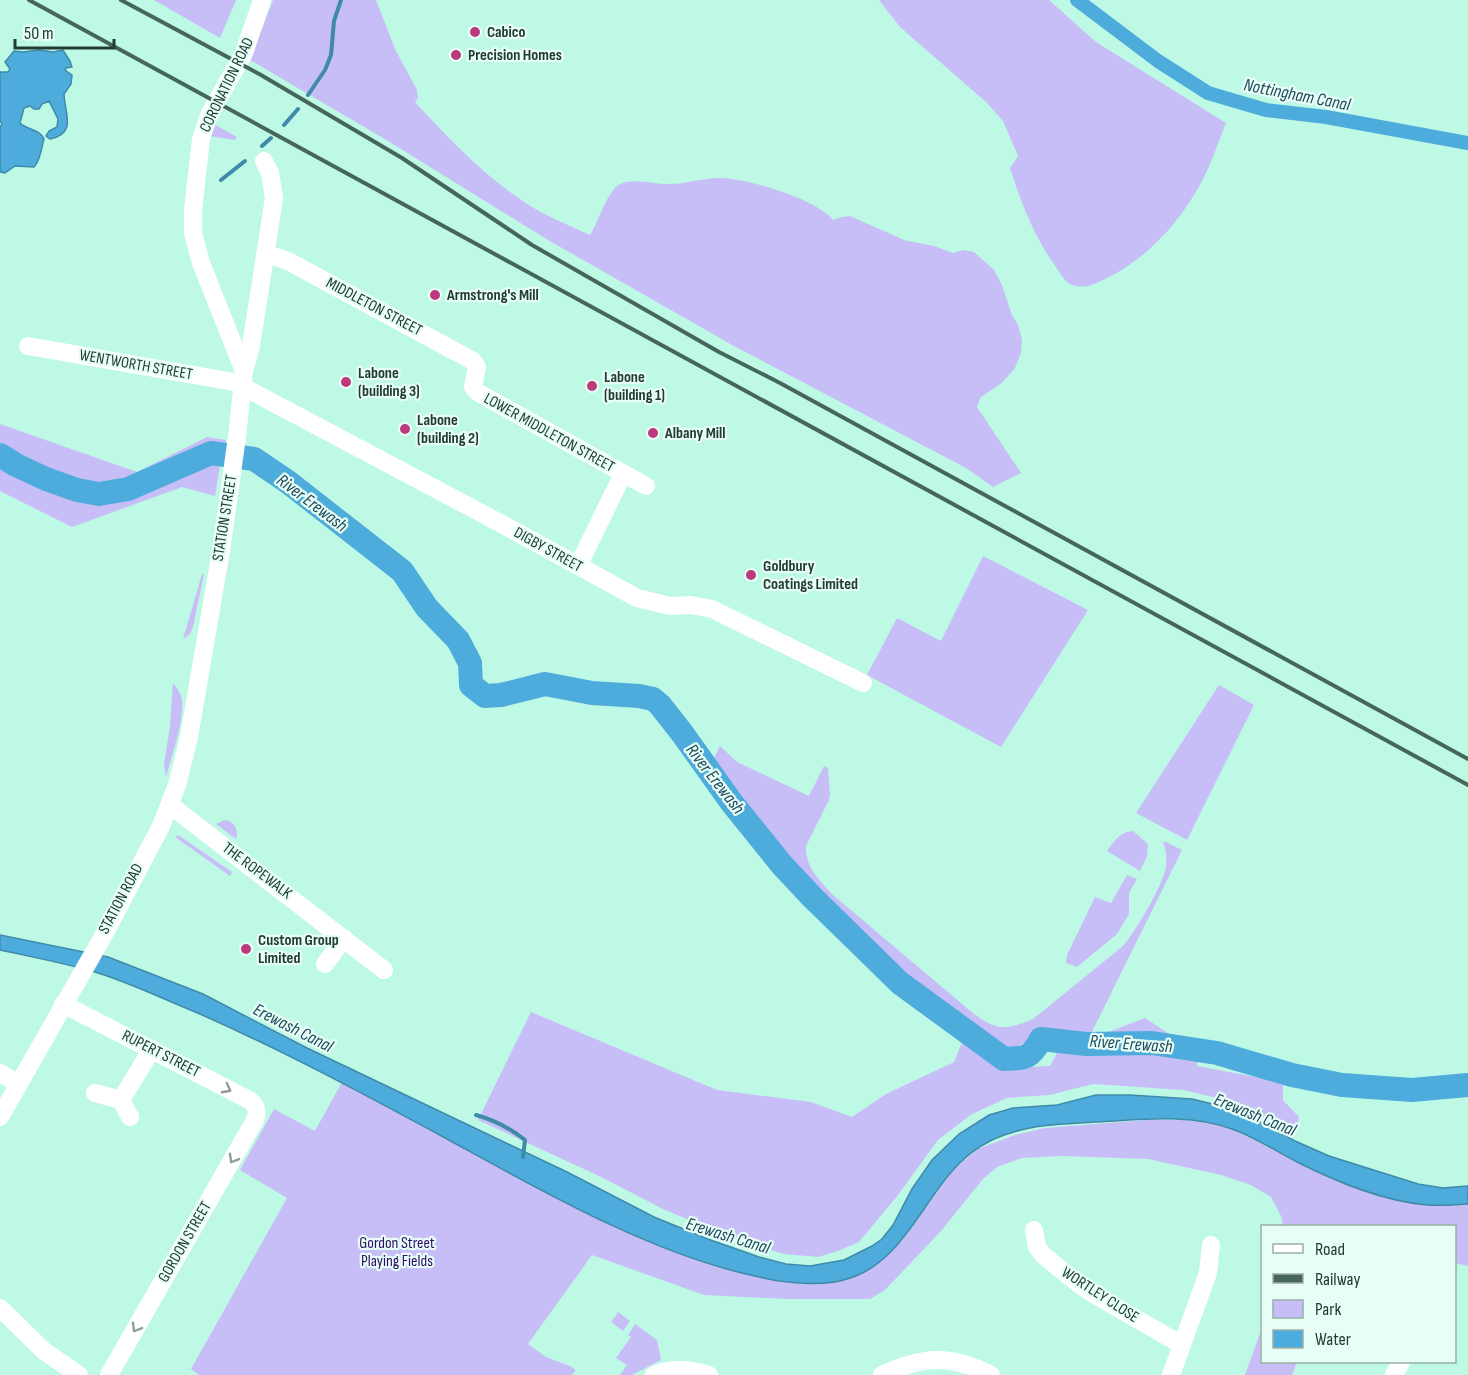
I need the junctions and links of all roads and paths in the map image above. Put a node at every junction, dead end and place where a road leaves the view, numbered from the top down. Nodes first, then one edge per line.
1 (262, 0) edge
2 (264, 161) dead end
3 (266, 256) junction
4 (234, 343) joint
5 (28, 346) dead end
6 (477, 367) joint
7 (244, 378) junction
8 (623, 474) junction
9 (646, 486) dead end
10 (578, 566) junction
11 (202, 665) joint
12 (863, 683) dead end
13 (170, 805) junction
14 (344, 938) junction
15 (325, 964) dead end
16 (384, 970) dead end
17 (63, 1004) junction
18 (152, 1049) junction
19 (0, 1073) edge
20 (20, 1084) junction
21 (94, 1093) dead end
22 (121, 1100) junction
23 (256, 1107) joint
24 (0, 1117) edge
25 (130, 1117) dead end
26 (1034, 1230) dead end
27 (1211, 1245) dead end
28 (0, 1308) edge
29 (1182, 1345) junction
30 (79, 1375) edge
31 (109, 1375) edge
32 (654, 1375) edge
33 (709, 1375) edge
34 (882, 1375) edge
35 (991, 1375) edge
36 (1171, 1375) edge

1 - 4 street, CORONATION ROAD
2 - 3 street, STATION STREET
3 - 6 street, MIDDLETON STREET
3 - 7 street, STATION STREET
4 - 7 street, STATION STREET
5 - 7 street, WENTWORTH STREET
6 - 8 street, LOWER MIDDLETON STREET
7 - 10 street, DIGBY STREET
7 - 11 street, STATION STREET
8 - 9 street, LOWER MIDDLETON STREET
8 - 10 street
10 - 12 street, DIGBY STREET
11 - 13 street, STATION ROAD
13 - 14 street, THE ROPEWALK
13 - 17 street, STATION ROAD
14 - 15 street
14 - 16 street, THE ROPEWALK
17 - 18 street, RUPERT STREET
17 - 20 street, STATION ROAD
18 - 22 street
18 -> 23 street, RUPERT STREET
19 - 20 street
20 - 24 street, STATION ROAD
21 - 22 street
22 - 25 street
23 -> 31 street, GORDON STREET
26 - 29 street, WORTLEY CLOSE
27 - 29 street
28 - 30 street
29 - 36 street
32 - 33 street
34 - 35 street

